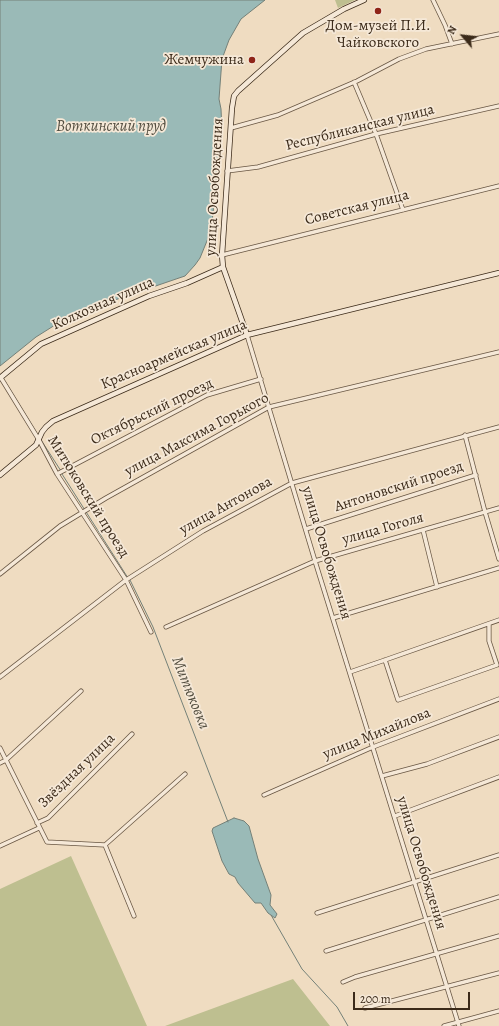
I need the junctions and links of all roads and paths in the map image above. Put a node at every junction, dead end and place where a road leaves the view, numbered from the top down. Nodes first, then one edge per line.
1 (364, 0) edge
2 (432, 0) edge
3 (499, 34) edge
4 (452, 44) junction
5 (354, 82) junction
6 (499, 106) edge
7 (231, 128) junction
8 (376, 134) junction
9 (227, 171) junction
10 (499, 186) edge
11 (403, 210) junction
12 (222, 255) junction
13 (223, 266) junction
14 (499, 273) edge
15 (248, 335) junction
16 (499, 352) edge
17 (0, 378) edge
18 (261, 379) junction
19 (269, 407) junction
20 (499, 427) edge
21 (466, 435) junction
22 (39, 440) junction
23 (0, 474) edge
24 (57, 474) junction
25 (476, 475) junction
26 (292, 483) junction
27 (499, 508) edge
28 (83, 512) junction
29 (485, 512) junction
30 (306, 529) junction
31 (423, 530) junction
32 (499, 556) edge
33 (315, 560) junction
34 (499, 568) edge
35 (0, 574) edge
36 (126, 580) junction
37 (437, 587) junction
38 (333, 618) junction
39 (499, 620) edge
40 (489, 624) junction
41 (166, 627) dead end
42 (150, 632) dead end
43 (385, 660) junction
44 (350, 672) junction
45 (0, 677) edge
46 (81, 691) dead end
47 (499, 699) edge
48 (132, 734) dead end
49 (499, 737) edge
50 (373, 747) junction
51 (0, 748) edge
52 (6, 760) junction
53 (0, 763) edge
54 (185, 774) dead end
55 (382, 776) junction
56 (499, 777) edge
57 (264, 795) dead end
58 (395, 816) junction
59 (37, 823) junction
60 (39, 828) junction
61 (105, 845) junction
62 (0, 846) edge
63 (499, 855) edge
64 (416, 883) junction
65 (499, 897) edge
66 (317, 914) dead end
67 (134, 916) dead end
68 (427, 919) junction
69 (499, 936) edge
70 (326, 951) dead end
71 (436, 953) junction
72 (499, 973) edge
73 (343, 982) dead end
74 (448, 986) junction
75 (365, 1008) dead end
76 (499, 1011) edge
77 (459, 1024) edge
78 (444, 1026) edge

1 - 7 street, улица Освобождения
2 - 4 street
3 - 4 street
4 - 5 street
5 - 7 street
5 - 8 street
6 - 8 street, Республиканская улица
7 - 9 street, улица Освобождения
8 - 9 street, Республиканская улица
8 - 11 street
9 - 12 street, улица Освобождения
10 - 11 street, Советская улица
11 - 12 street, Советская улица
12 - 13 street, улица Освобождения
13 - 15 street, улица Освобождения
13 - 17 street, Колхозная улица
14 - 15 street, Красноармейская улица
15 - 18 street, улица Освобождения
15 - 22 street, Красноармейская улица
16 - 19 street, улица Максима Горького
17 - 22 street, Митюковский проезд
18 - 19 street, улица Освобождения
18 - 24 street, Октябрьский проезд
19 - 26 street, улица Освобождения
19 - 28 street, улица Максима Горького
20 - 21 street, улица Антонова
21 - 25 street
21 - 26 street, улица Антонова
22 - 23 street, Красноармейская улица
22 - 24 street, Митюковский проезд
24 - 28 street, Митюковский проезд
25 - 29 street
25 - 30 street, Антоновский проезд
26 - 30 street, улица Освобождения
26 - 36 street, улица Антонова
27 - 29 street, улица Гоголя
28 - 35 street, улица Максима Горького
28 - 36 street, Митюковский проезд
29 - 31 street, улица Гоголя
29 - 32 street
30 - 33 street, улица Освобождения
31 - 33 street, улица Гоголя
31 - 37 street
33 - 38 street, улица Освобождения
33 - 41 street, улица Гоголя
34 - 37 street
36 - 42 street, Митюковский проезд
36 - 45 street, улица Антонова
37 - 38 street
38 - 44 street, улица Освобождения
39 - 40 street
40 - 43 street
40 - 43 street
43 - 44 street
44 - 50 street, улица Освобождения
46 - 52 street
47 - 50 street, улица Михайлова
48 - 59 street, Звёздная улица
49 - 55 street
50 - 55 street, улица Освобождения
50 - 57 street, улица Михайлова
51 - 52 street
52 - 53 street
52 - 59 street
54 - 61 street
55 - 58 street, улица Освобождения
56 - 58 street
58 - 64 street, улица Освобождения
59 - 60 street
60 - 61 street
60 - 62 street
61 - 67 street
63 - 64 street
64 - 66 street
64 - 68 street, улица Освобождения
65 - 68 street
68 - 70 street
68 - 71 street, улица Освобождения
69 - 71 street
71 - 73 street
71 - 74 street, улица Освобождения
72 - 74 street
74 - 75 street
74 - 77 street, улица Освобождения
76 - 77 street
77 - 78 street

